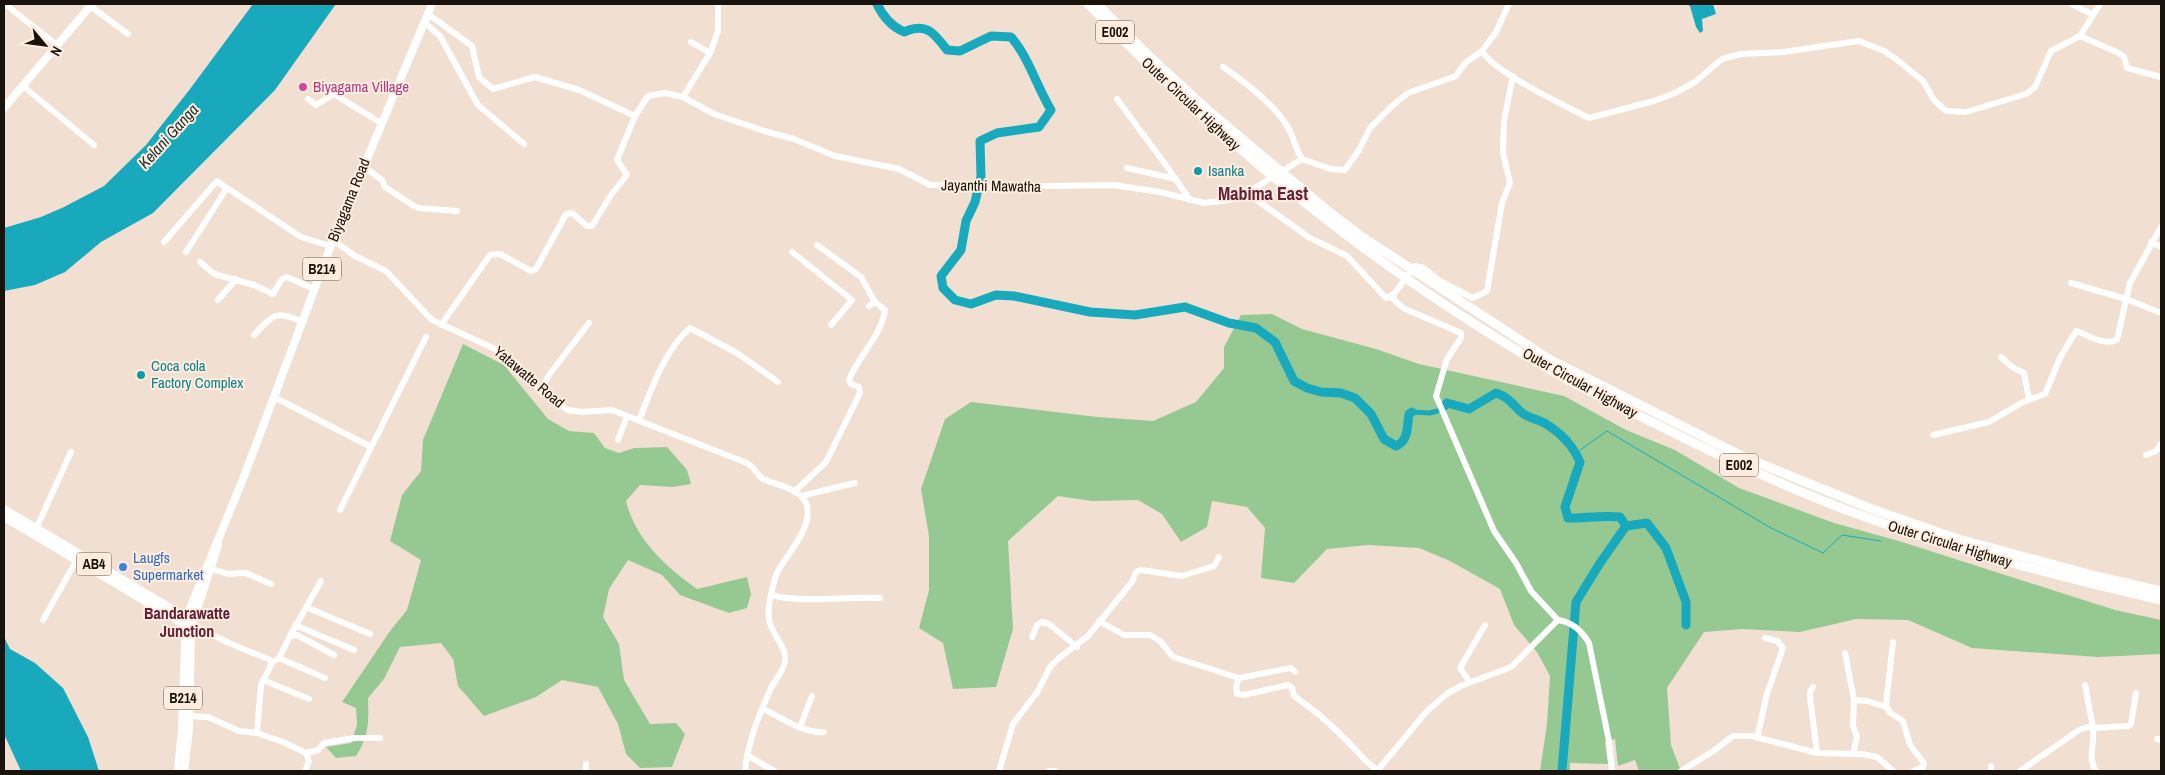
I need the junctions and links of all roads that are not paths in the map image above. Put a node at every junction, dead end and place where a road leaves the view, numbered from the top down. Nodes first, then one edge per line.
1 (5, 4) edge
2 (432, 4) edge
3 (718, 4) edge
4 (1088, 4) edge
5 (1097, 4) edge
6 (1509, 4) edge
7 (2072, 4) edge
8 (2100, 4) edge
9 (91, 5) edge
10 (2093, 15) junction
11 (426, 18) junction
12 (128, 34) dead end
13 (2080, 36) junction
14 (691, 42) dead end
15 (58, 46) junction
16 (1482, 51) junction
17 (710, 53) junction
18 (1144, 56) junction
19 (1223, 67) dead end
20 (1513, 76) junction
21 (2161, 77) edge
22 (23, 86) junction
23 (683, 98) junction
24 (308, 99) dead end
25 (1117, 99) dead end
26 (4, 108) edge
27 (635, 116) junction
28 (381, 123) junction
29 (524, 144) dead end
30 (94, 145) dead end
31 (1302, 159) junction
32 (363, 166) junction
33 (1127, 168) dead end
34 (1176, 179) junction
35 (228, 189) junction
36 (1251, 190) junction
37 (1190, 200) junction
38 (457, 211) dead end
39 (2161, 226) edge
40 (1358, 240) junction
41 (164, 242) dead end
42 (2151, 242) junction
43 (332, 243) junction
44 (817, 245) dead end
45 (2161, 247) edge
46 (186, 252) dead end
47 (792, 252) dead end
48 (200, 262) dead end
49 (236, 279) junction
50 (2071, 283) dead end
51 (314, 289) junction
52 (1394, 294) junction
53 (2126, 299) junction
54 (218, 300) dead end
55 (2161, 313) edge
56 (302, 322) junction
57 (589, 323) dead end
58 (441, 325) junction
59 (831, 325) dead end
60 (254, 334) dead end
61 (426, 337) dead end
62 (2001, 357) dead end
63 (778, 382) dead end
64 (540, 391) junction
65 (274, 397) junction
66 (2029, 399) junction
67 (627, 416) junction
68 (638, 421) junction
69 (1933, 435) dead end
70 (618, 440) dead end
71 (2161, 444) edge
72 (371, 447) junction
73 (71, 452) dead end
74 (2146, 455) dead end
75 (856, 483) dead end
76 (794, 492) junction
77 (801, 496) junction
78 (4, 509) edge
79 (340, 510) dead end
80 (4, 517) edge
81 (36, 529) junction
82 (220, 538) junction
83 (1219, 557) dead end
84 (78, 558) junction
85 (212, 569) junction
86 (321, 581) dead end
87 (270, 584) dead end
88 (2161, 591) edge
89 (771, 595) junction
90 (880, 598) dead end
91 (2161, 600) edge
92 (306, 607) junction
93 (43, 620) dead end
94 (1561, 620) junction
95 (1099, 621) junction
96 (189, 623) junction
97 (1485, 625) dead end
98 (295, 626) junction
99 (370, 634) dead end
100 (290, 636) junction
101 (1032, 637) dead end
102 (1765, 638) dead end
103 (1893, 642) dead end
104 (1076, 647) junction
105 (354, 650) dead end
106 (1845, 653) dead end
107 (334, 655) dead end
108 (279, 658) junction
109 (271, 662) junction
110 (1295, 672) dead end
111 (325, 678) dead end
112 (1239, 678) junction
113 (264, 680) junction
114 (1470, 682) junction
115 (2085, 685) dead end
116 (1814, 686) dead end
117 (2136, 693) dead end
118 (812, 696) dead end
119 (309, 699) dead end
120 (1854, 700) junction
121 (1886, 707) junction
122 (763, 709) junction
123 (186, 716) junction
124 (800, 726) junction
125 (2093, 728) junction
126 (824, 732) dead end
127 (257, 733) junction
128 (380, 738) dead end
129 (1757, 738) junction
130 (306, 753) junction
131 (1817, 753) junction
132 (1853, 754) junction
133 (747, 755) junction
134 (586, 764) dead end
135 (178, 771) edge
136 (184, 771) edge
137 (305, 771) edge
138 (586, 771) edge
139 (744, 771) edge
140 (774, 771) edge
141 (999, 771) edge
142 (1049, 771) edge
143 (1055, 771) edge
144 (1378, 771) edge
145 (1612, 771) edge
146 (1680, 771) edge
147 (1893, 771) edge
148 (1914, 771) edge
149 (2020, 771) edge
150 (2096, 771) edge

1 - 15 street
2 - 11 main road, Biyagama Road / B214
3 - 17 street
4 - 18 highway, Outer Circular Highway / E002
5 - 18 highway, Outer Circular Highway / E002
6 - 16 street
7 - 10 street
8 - 10 street
9 - 12 street
9 - 15 main road
10 - 13 street
11 - 27 street
11 - 28 main road, Biyagama Road / B214
11 - 29 street
13 - 20 street
13 - 21 street
14 - 17 street
15 - 22 main road
16 - 20 street
16 - 31 street
17 - 23 street
18 - 40 highway, Outer Circular Highway / E002
19 - 31 street
20 - 52 street
22 - 26 main road
22 - 30 street
23 - 27 street, Jayanthi Mawatha
23 - 37 street, Jayanthi Mawatha
24 - 28 street
25 - 34 street
27 - 58 street, Jayanthi Mawatha
28 - 32 main road, Biyagama Road / B214
31 - 36 street, Jayanthi Mawatha
32 - 38 street
32 - 43 main road, Biyagama Road / B214
33 - 34 street
34 - 37 street
35 - 41 street
35 - 43 street, Yatawatte Road
35 - 46 street
36 - 37 street, Jayanthi Mawatha
36 - 52 street
39 - 42 street
40 - 88 highway, Outer Circular Highway / E002
40 - 91 highway, Outer Circular Highway / E002
42 - 45 street
42 - 53 street
43 - 51 main road, Biyagama Road / B214
43 - 58 street, Yatawatte Road
44 - 76 street
47 - 59 street
48 - 49 street
49 - 51 street
49 - 54 street
50 - 53 street
51 - 56 main road, Biyagama Road / B214
52 - 94 street
53 - 55 street
53 - 66 street
56 - 60 street
56 - 65 main road, Biyagama Road / B214
57 - 64 street
58 - 64 street, Yatawatte Road
61 - 72 street
62 - 66 street
63 - 68 street
64 - 67 street, Yatawatte Road
65 - 72 street
65 - 82 main road, Biyagama Road / B214
66 - 69 street
67 - 68 street, Yatawatte Road
67 - 70 street
68 - 76 street, Yatawatte Road
71 - 74 street
72 - 79 street
73 - 81 street
75 - 77 street
76 - 77 street, Yatawatte Road
77 - 89 street
78 - 81 main road, AB4
80 - 84 main road, AB4
81 - 84 main road, AB4
82 - 85 main road, Biyagama Road / B214
82 - 96 main road, Biyagama Road / B214
83 - 95 street
84 - 93 street
84 - 96 main road, AB4
85 - 87 street
85 - 96 main road, Biyagama Road / B214
86 - 92 street
89 - 90 street
89 - 122 street
92 - 98 street
92 - 99 street
94 - 114 street
94 - 145 street
95 - 104 street
95 - 112 street
96 - 109 street
96 - 123 main road, B214
97 - 114 street
98 - 100 street
98 - 105 street
100 - 107 street
100 - 108 street
101 - 104 street
102 - 129 street
103 - 121 street
104 - 141 street
106 - 120 street
108 - 109 street
108 - 111 street
109 - 113 street
110 - 112 street
112 - 144 street
113 - 119 street
113 - 127 street
114 - 144 street
115 - 125 street
116 - 131 street
117 - 125 street
118 - 124 street
120 - 121 street
120 - 132 street
121 - 148 street
122 - 124 street
122 - 133 street
123 - 127 street
123 - 135 main road, B214
123 - 136 main road, B214
124 - 126 street
125 - 149 street
125 - 150 street
127 - 130 street
128 - 130 street
129 - 131 street
129 - 146 street
130 - 137 street
131 - 132 street
132 - 147 street
133 - 139 street
133 - 140 street
134 - 138 street
142 - 143 street

